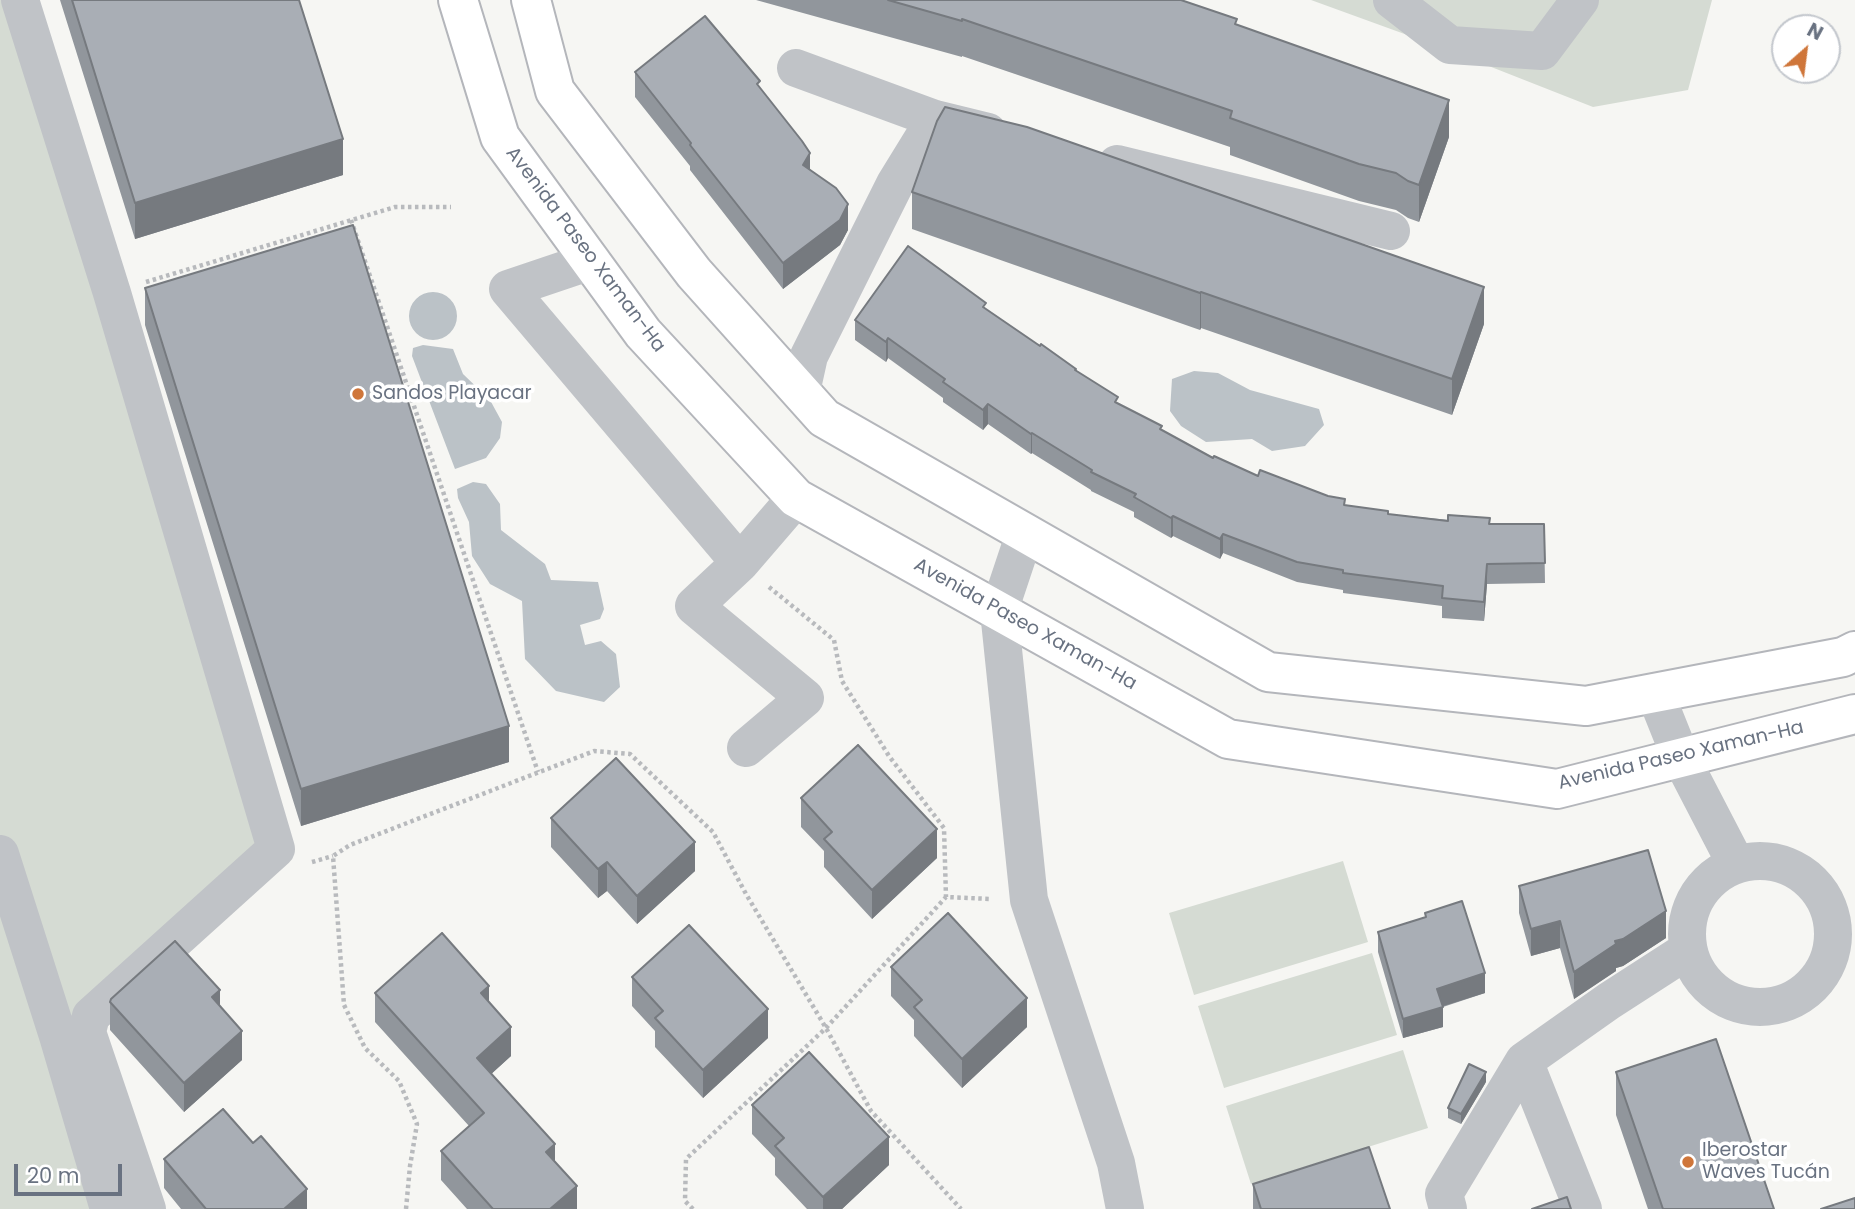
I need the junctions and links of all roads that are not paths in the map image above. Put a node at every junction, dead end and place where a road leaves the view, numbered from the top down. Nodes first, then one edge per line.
1 (20, 0) edge
2 (458, 0) edge
3 (531, 0) edge
4 (1392, 0) edge
5 (1580, 0) edge
6 (796, 68) dead end
7 (935, 119) junction
8 (1016, 139) edge
9 (1083, 155) edge
10 (1391, 231) dead end
11 (591, 261) junction
12 (801, 393) junction
13 (796, 498) junction
14 (1025, 533) junction
15 (740, 563) junction
16 (999, 611) junction
17 (1855, 651) edge
18 (1655, 693) junction
19 (1855, 714) edge
20 (746, 748) dead end
21 (1681, 758) junction
22 (0, 854) edge
23 (1737, 864) junction
24 (1845, 931) edge
25 (1688, 950) junction
26 (1524, 1062) junction
27 (109, 1209) edge
28 (147, 1209) edge
29 (1125, 1209) edge
30 (1448, 1209) edge
31 (1583, 1209) edge

1 - 28 street
2 - 11 main road, Avenida Paseo Xaman-Ha
3 - 12 main road
4 - 5 street
6 - 7 street
7 - 8 street
7 - 12 street
9 - 10 street
11 - 13 main road, Avenida Paseo Xaman-Ha
11 - 15 street
12 - 14 main road
13 - 15 street
13 - 16 main road, Avenida Paseo Xaman-Ha
14 - 16 street
14 - 18 main road
15 - 20 street
16 - 21 main road, Avenida Paseo Xaman-Ha
16 - 29 street
17 - 18 main road
18 - 21 street
19 - 21 main road, Avenida Paseo Xaman-Ha
21 - 23 street
22 - 27 street
23 - 24 street
23 - 25 street
24 - 25 street
25 - 26 street
26 - 30 street
26 - 31 street

